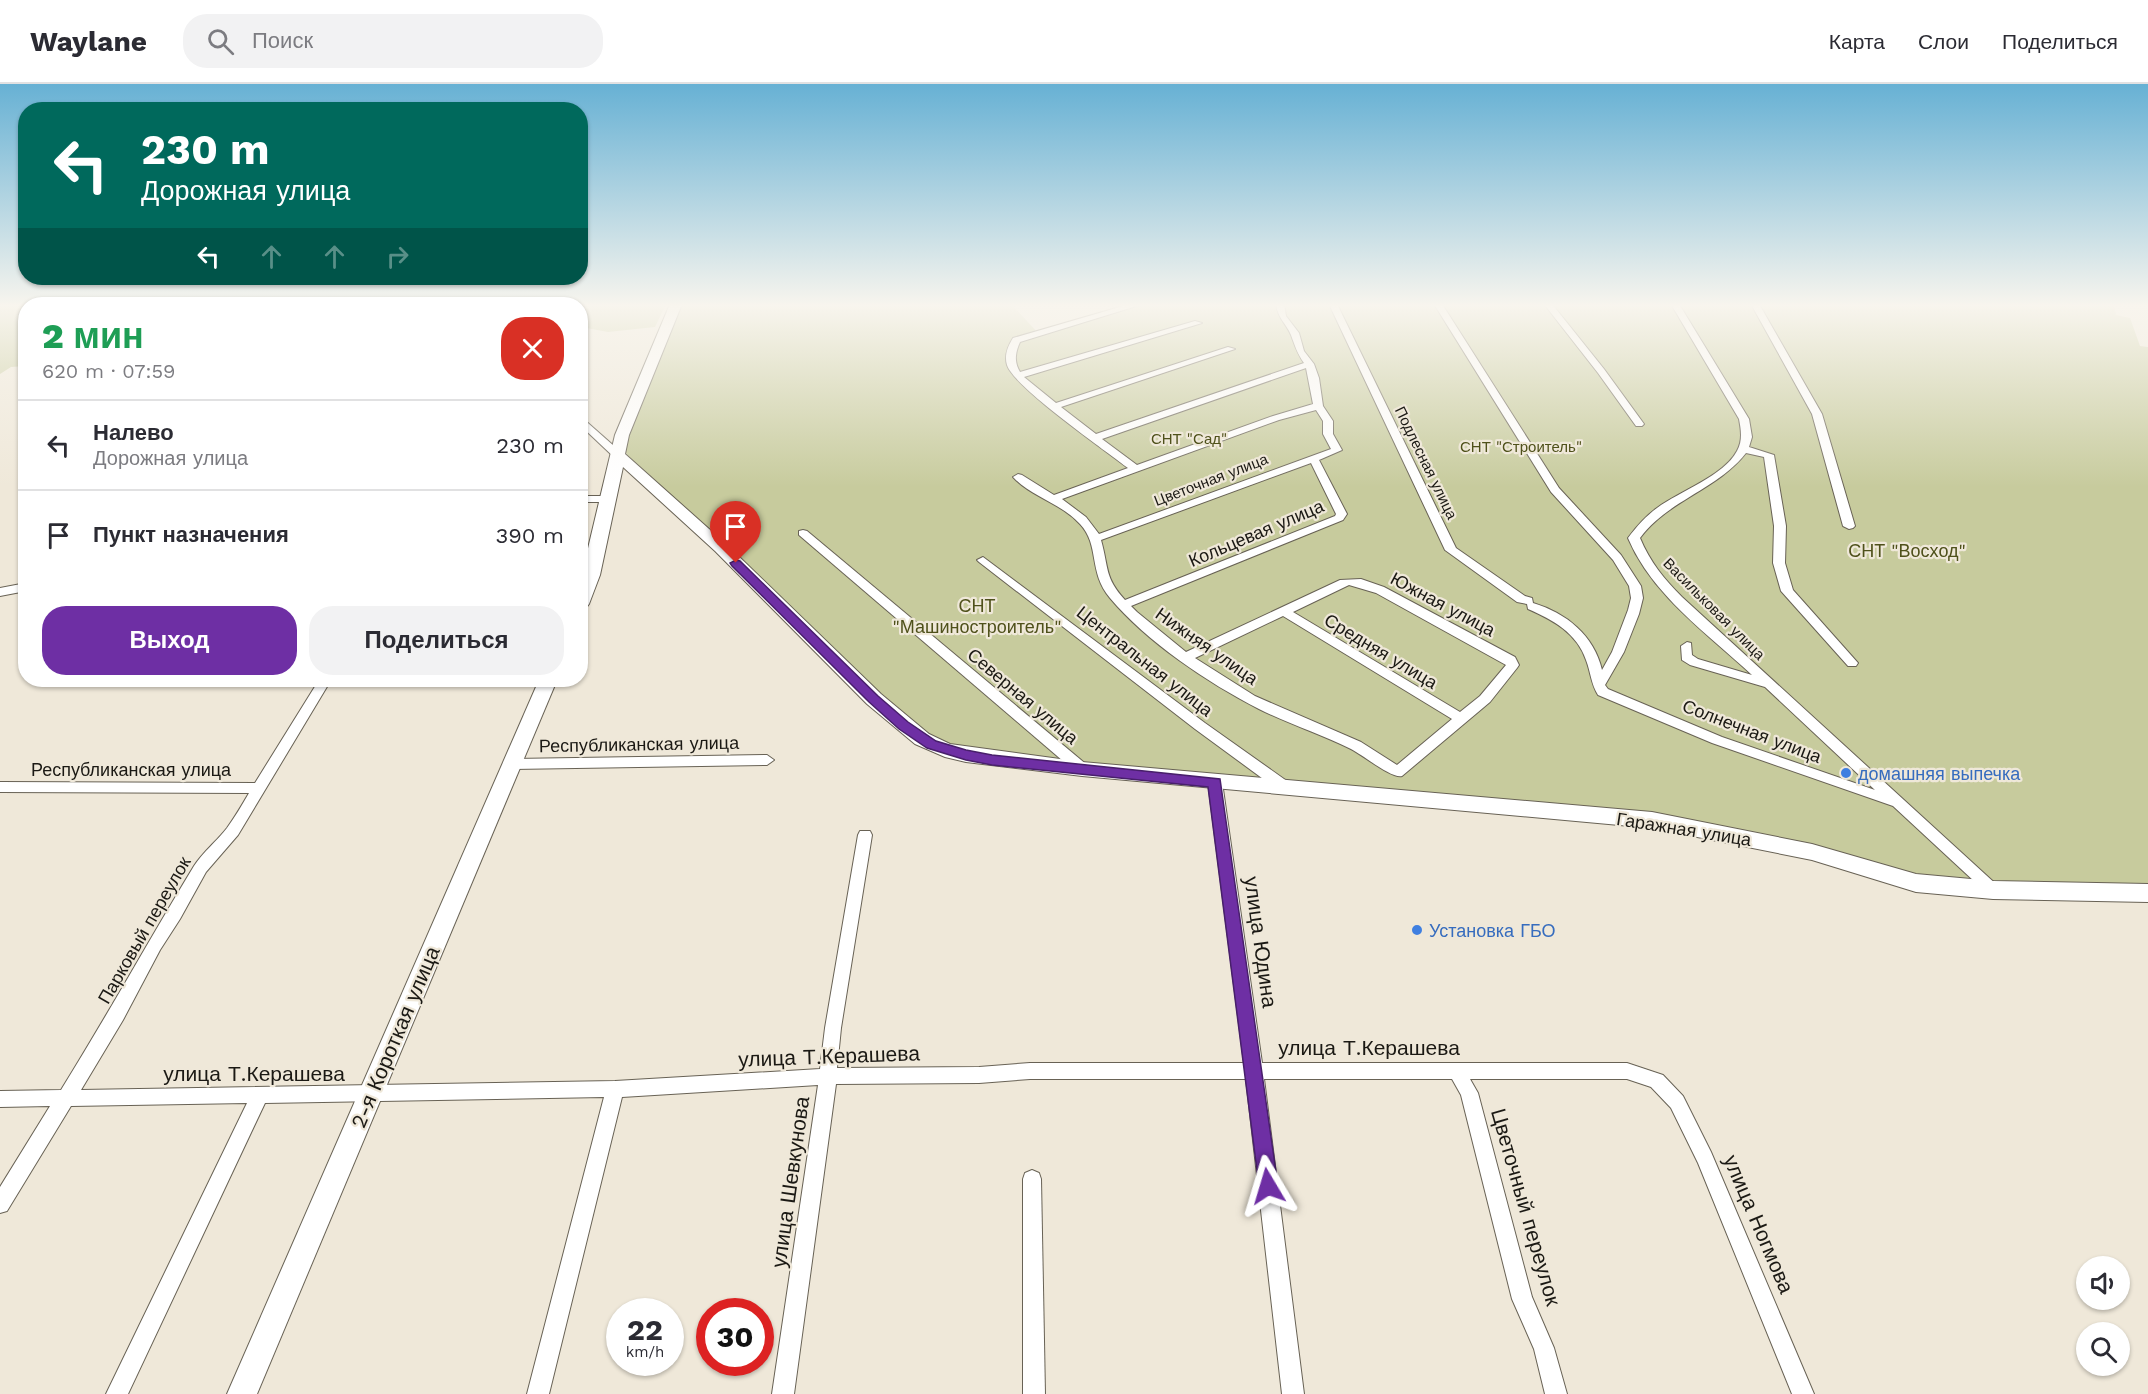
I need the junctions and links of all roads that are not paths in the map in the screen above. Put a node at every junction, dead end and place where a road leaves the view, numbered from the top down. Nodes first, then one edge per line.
1 (651, 365) edge
2 (1011, 365) edge
3 (1055, 365) edge
4 (1181, 365) edge
5 (1306, 365) edge
6 (1309, 365) edge
7 (1362, 365) edge
8 (1476, 365) edge
9 (1596, 365) edge
10 (1712, 365) edge
11 (1789, 365) edge
12 (1018, 376) junction
13 (1055, 406) junction
14 (1318, 406) junction
15 (1639, 424) dead end
16 (588, 427) edge
17 (1094, 438) junction
18 (1743, 449) junction
19 (619, 456) junction
20 (1313, 458) junction
21 (1135, 469) junction
22 (641, 477) junction
23 (1018, 477) dead end
24 (610, 491) junction
25 (588, 497) edge
26 (1053, 499) junction
27 (1849, 526) dead end
28 (803, 533) dead end
29 (1097, 538) junction
30 (983, 560) dead end
31 (588, 568) edge
32 (18, 589) edge
33 (0, 592) edge
34 (1124, 605) junction
35 (1283, 611) junction
36 (1687, 646) dead end
37 (1186, 657) junction
38 (1852, 663) dead end
39 (1598, 685) junction
40 (1769, 685) junction
41 (321, 687) edge
42 (545, 687) edge
43 (1461, 719) junction
44 (767, 760) dead end
45 (513, 764) junction
46 (1082, 769) junction
47 (1215, 782) junction
48 (0, 787) edge
49 (261, 788) junction
50 (1286, 788) junction
51 (1897, 802) junction
52 (865, 834) dead end
53 (1993, 890) junction
54 (2148, 893) edge
55 (1254, 1070) junction
56 (1456, 1070) junction
57 (828, 1076) junction
58 (1657, 1081) joint
59 (615, 1089) junction
60 (370, 1094) junction
61 (260, 1095) junction
62 (67, 1097) junction
63 (0, 1099) edge
64 (1032, 1179) dead end
65 (0, 1203) edge
66 (117, 1394) edge
67 (242, 1394) edge
68 (538, 1394) edge
69 (783, 1394) edge
70 (1034, 1394) edge
71 (1293, 1394) edge
72 (1556, 1394) edge
73 (1803, 1394) edge

1 - 19 street
2 - 12 street
3 - 12 street
4 - 13 street
5 - 17 street
6 - 14 street
7 - 39 street, Подлесная улица
8 - 39 street
9 - 15 street
10 - 18 street
11 - 27 street
12 - 13 street
13 - 17 street
14 - 20 street, Цветочная улица
14 - 21 street
16 - 19 street
17 - 21 street
18 - 38 street
18 - 40 street, Васильковая улица
19 - 22 street, Гаражная улица
19 - 24 street
20 - 29 street, Цветочная улица
20 - 34 street, Кольцевая улица
21 - 26 street
22 - 24 street
22 - 46 street, Гаражная улица
23 - 26 street
24 - 25 street
24 - 31 street
26 - 29 street
28 - 46 street, Северная улица
29 - 34 street, Нижняя улица
30 - 50 street, Центральная улица
32 - 33 street
34 - 37 street, Нижняя улица
35 - 37 street
35 - 43 street, Средняя улица
35 - 43 street, Южная улица
36 - 40 street, Васильковая улица
37 - 43 street, Нижняя улица
39 - 51 street, Солнечная улица
40 - 51 street, Васильковая улица
41 - 49 street, Парковый переулок
42 - 45 street, 2-я Короткая улица
44 - 45 street, Республиканская улица
45 - 60 street, 2-я Короткая улица
46 - 47 street, Гаражная улица
47 - 50 street, Гаражная улица
47 - 55 street, улица Юдина
48 - 49 street, Республиканская улица
49 - 62 street, Парковый переулок
50 - 53 street, Гаражная улица
51 - 53 street, Васильковая улица
52 - 57 street, улица Шевкунова
53 - 54 street, Гаражная улица
55 - 56 street, улица Т.Керашева
55 - 57 street, улица Т.Керашева
55 - 71 street, улица Юдина
56 - 58 street, улица Т.Керашева
56 - 72 street, Цветочный переулок
57 - 59 street, улица Т.Керашева
57 - 69 street, улица Шевкунова
58 - 73 street, улица Ногмова
59 - 60 street, улица Т.Керашева
59 - 68 street
60 - 61 street, улица Т.Керашева
60 - 67 street, 2-я Короткая улица
61 - 62 street, улица Т.Керашева
61 - 66 street
62 - 63 street, улица Т.Керашева
62 - 65 street, Парковый переулок
64 - 70 street

